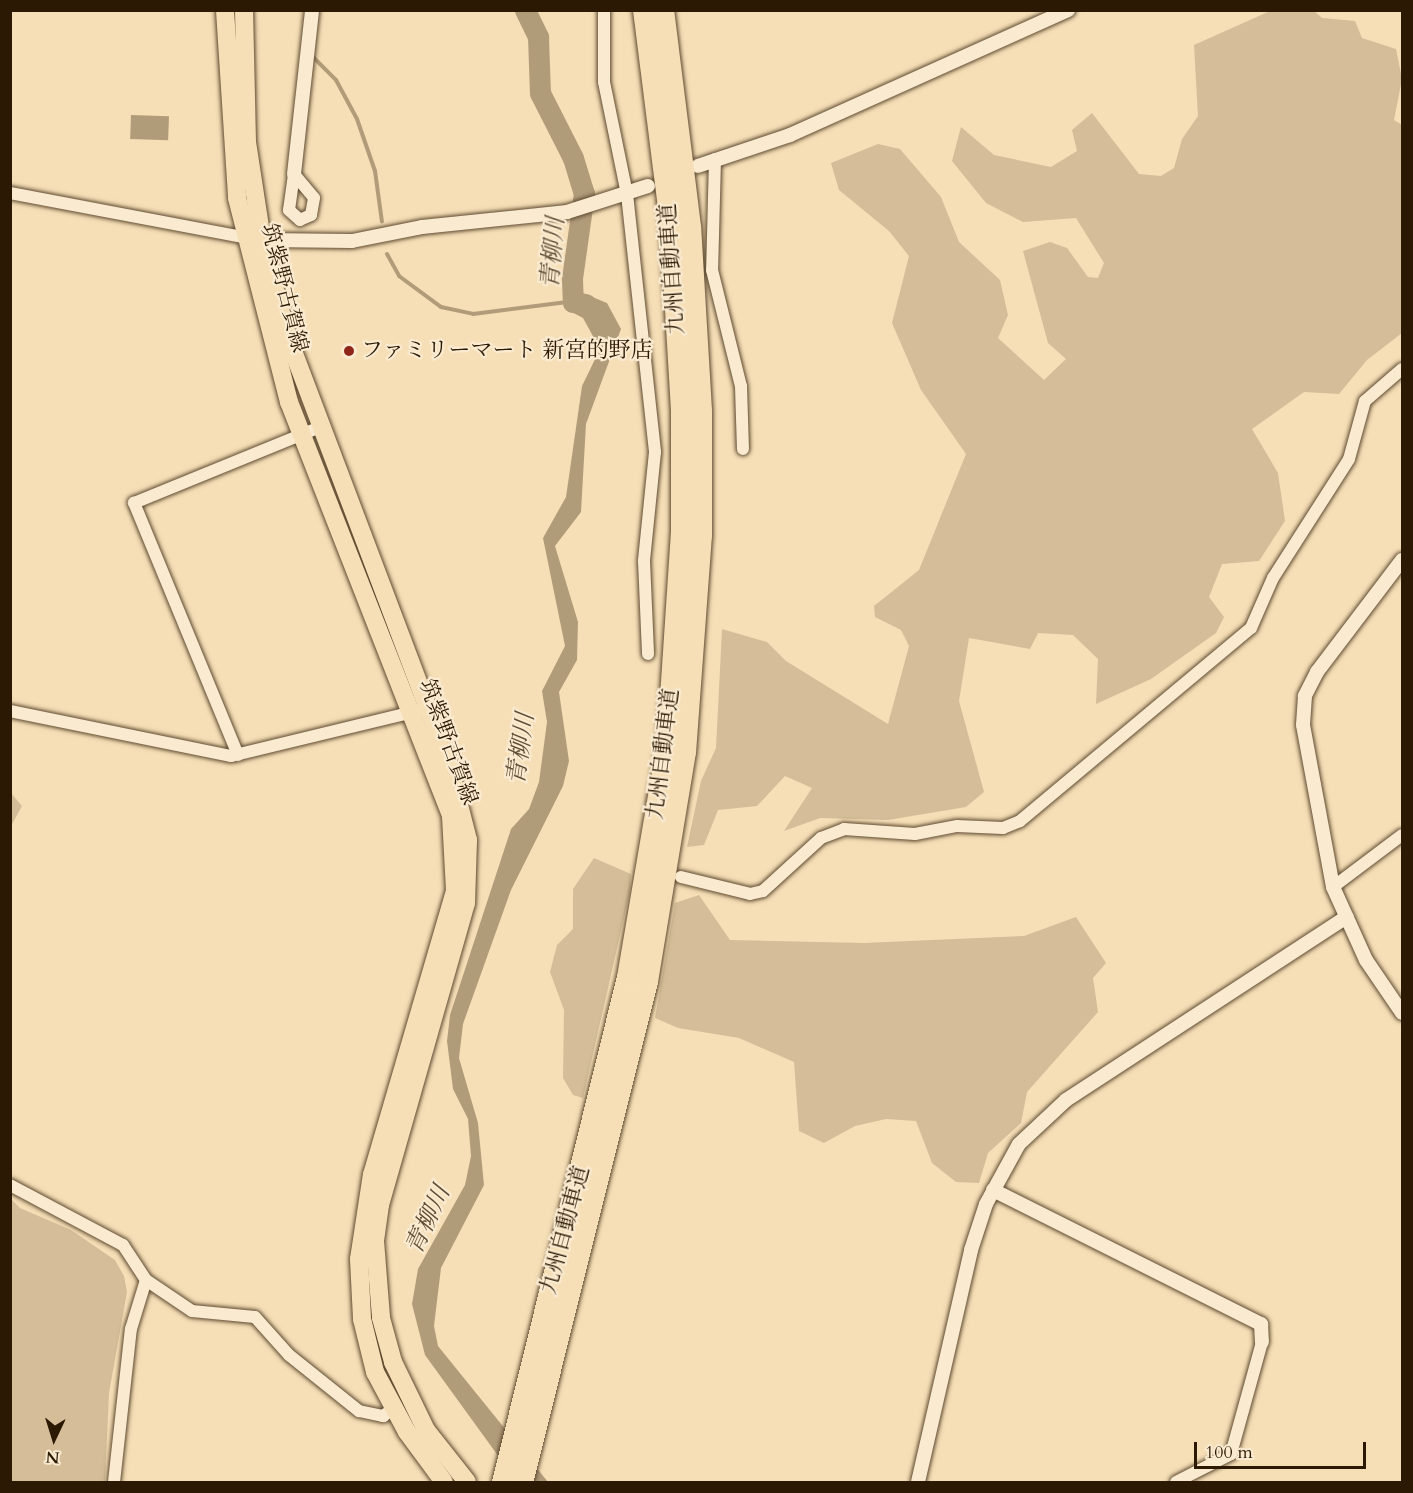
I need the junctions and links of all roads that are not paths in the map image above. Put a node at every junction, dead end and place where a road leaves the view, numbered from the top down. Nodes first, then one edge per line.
1 (225, 10) edge
2 (244, 10) edge
3 (312, 10) edge
4 (604, 10) edge
5 (643, 10) edge
6 (663, 10) edge
7 (1068, 10) edge
8 (715, 159) junction
9 (698, 166) dead end
10 (294, 174) dead end
11 (648, 186) dead end
12 (10, 193) edge
13 (627, 194) junction
14 (254, 239) junction
15 (1402, 369) edge
16 (318, 428) junction
17 (300, 434) junction
18 (743, 449) dead end
19 (1402, 560) edge
20 (648, 654) dead end
21 (420, 710) junction
22 (10, 711) edge
23 (238, 755) junction
24 (1402, 835) edge
25 (662, 844) junction
26 (664, 884) junction
27 (1333, 887) junction
28 (1347, 917) junction
29 (1402, 1013) edge
30 (10, 1185) edge
31 (993, 1190) junction
32 (146, 1280) junction
33 (1262, 1342) joint
34 (393, 1408) junction
35 (114, 1482) edge
36 (444, 1482) edge
37 (467, 1482) edge
38 (502, 1482) edge
39 (522, 1482) edge
40 (918, 1482) edge
41 (1176, 1482) edge

1 - 14 main road, 筑紫野古賀線
2 - 14 main road, 筑紫野古賀線
3 - 10 street
4 - 13 street
5 - 25 highway, 九州自動車道
6 - 25 highway, 九州自動車道
7 - 8 street
8 - 9 street
8 - 18 street
11 - 13 street
12 - 14 street
13 - 14 street
13 - 20 street
14 - 16 main road, 筑紫野古賀線
14 - 17 main road, 筑紫野古賀線
15 - 26 street
16 - 17 street
16 - 21 main road, 筑紫野古賀線
17 - 21 main road, 筑紫野古賀線
17 - 23 street
19 - 27 street
21 - 23 street
21 - 34 main road, 筑紫野古賀線
21 - 37 main road, 筑紫野古賀線
22 - 23 street
24 - 27 street
25 - 26 highway, 九州自動車道
26 - 38 highway, 九州自動車道
26 - 39 highway, 九州自動車道
27 - 28 street
28 - 29 street
28 - 31 street
30 - 32 street
31 - 33 street
31 - 40 street
32 - 34 street
32 - 35 street
33 - 41 street
34 - 36 main road, 筑紫野古賀線

